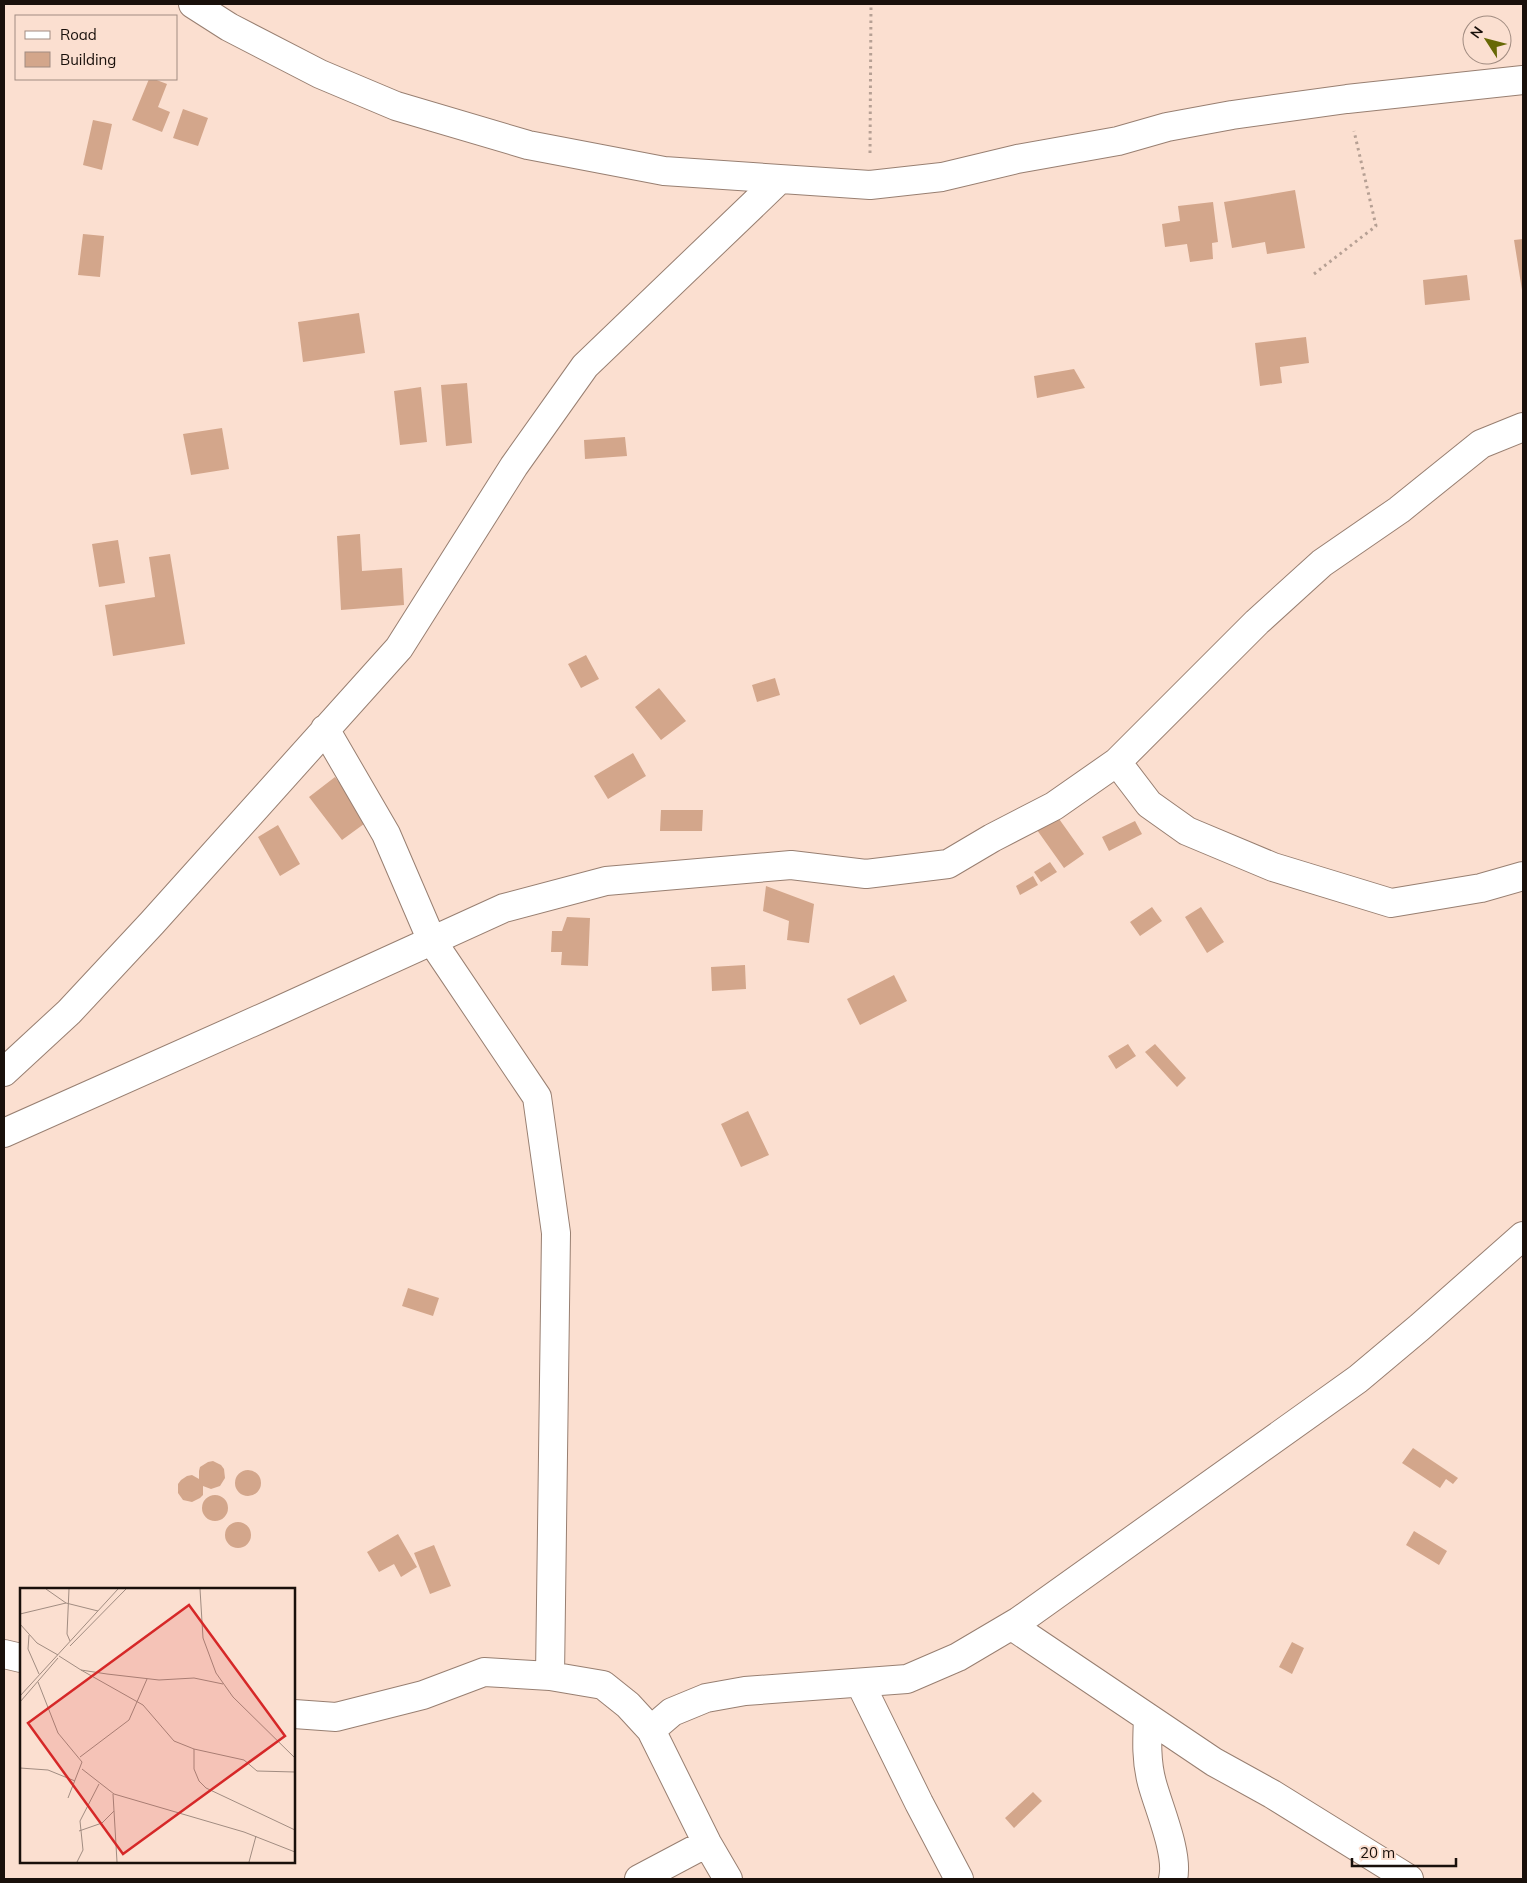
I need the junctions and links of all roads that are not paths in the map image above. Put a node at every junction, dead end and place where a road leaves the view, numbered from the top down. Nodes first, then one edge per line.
1 (193, 4) edge
2 (1523, 80) edge
3 (780, 179) junction
4 (1523, 427) edge
5 (326, 729) junction
6 (1117, 762) junction
7 (1523, 876) edge
8 (432, 941) junction
9 (4, 1072) edge
10 (4, 1133) edge
11 (1523, 1236) edge
12 (1012, 1626) junction
13 (4, 1654) edge
14 (20, 1658) edge
15 (550, 1676) junction
16 (860, 1683) junction
17 (295, 1714) edge
18 (1148, 1718) junction
19 (651, 1730) junction
20 (707, 1843) junction
21 (639, 1879) edge
22 (728, 1879) edge
23 (959, 1879) edge
24 (1173, 1879) edge
25 (1409, 1879) edge

1 - 3 street
2 - 3 street
3 - 5 street
4 - 6 street
5 - 8 street
5 - 9 street
6 - 7 street
6 - 8 street
8 - 10 street
8 - 15 street
11 - 12 street
12 - 16 street
12 - 18 street
13 - 14 street
15 - 17 street
15 - 19 street
16 - 19 street
16 - 23 street
18 - 24 street
18 - 25 street
19 - 20 street
20 - 21 street
20 - 22 street

